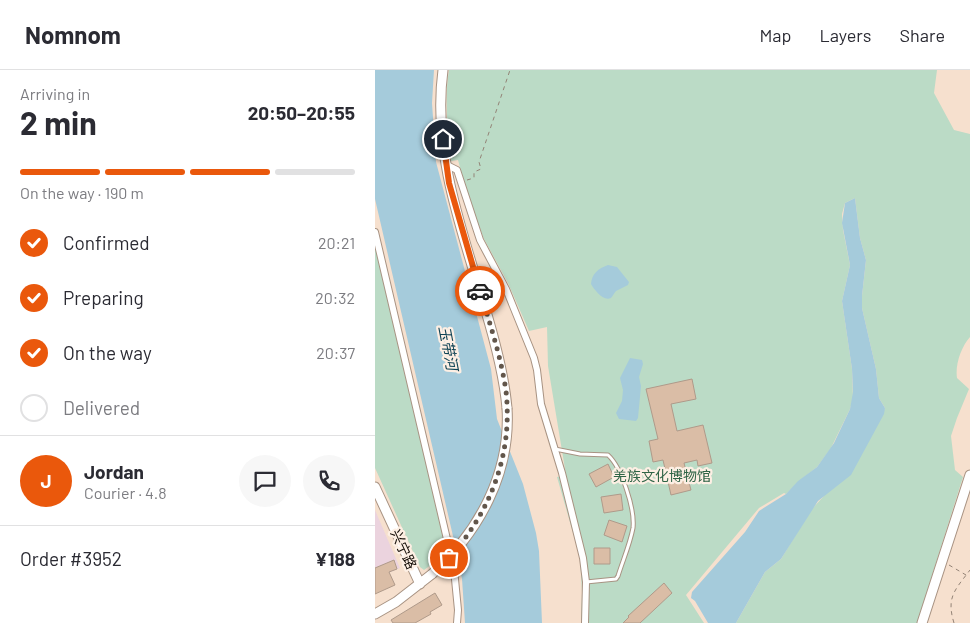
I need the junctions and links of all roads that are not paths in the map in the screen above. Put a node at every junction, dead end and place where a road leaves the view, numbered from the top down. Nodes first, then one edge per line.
1 (443, 70) edge
2 (447, 165) junction
3 (375, 232) edge
4 (555, 449) junction
5 (970, 475) edge
6 (375, 487) edge
7 (586, 582) junction
8 (420, 584) junction
9 (375, 614) edge
10 (457, 623) edge
11 (585, 623) edge
12 (921, 623) edge

1 - 2 main road
2 - 4 street
2 - 8 main road, bridge
3 - 10 street
4 - 7 street
4 - 7 lane
5 - 12 main road
6 - 8 main road, 兴宁路
7 - 11 street
8 - 9 main road

